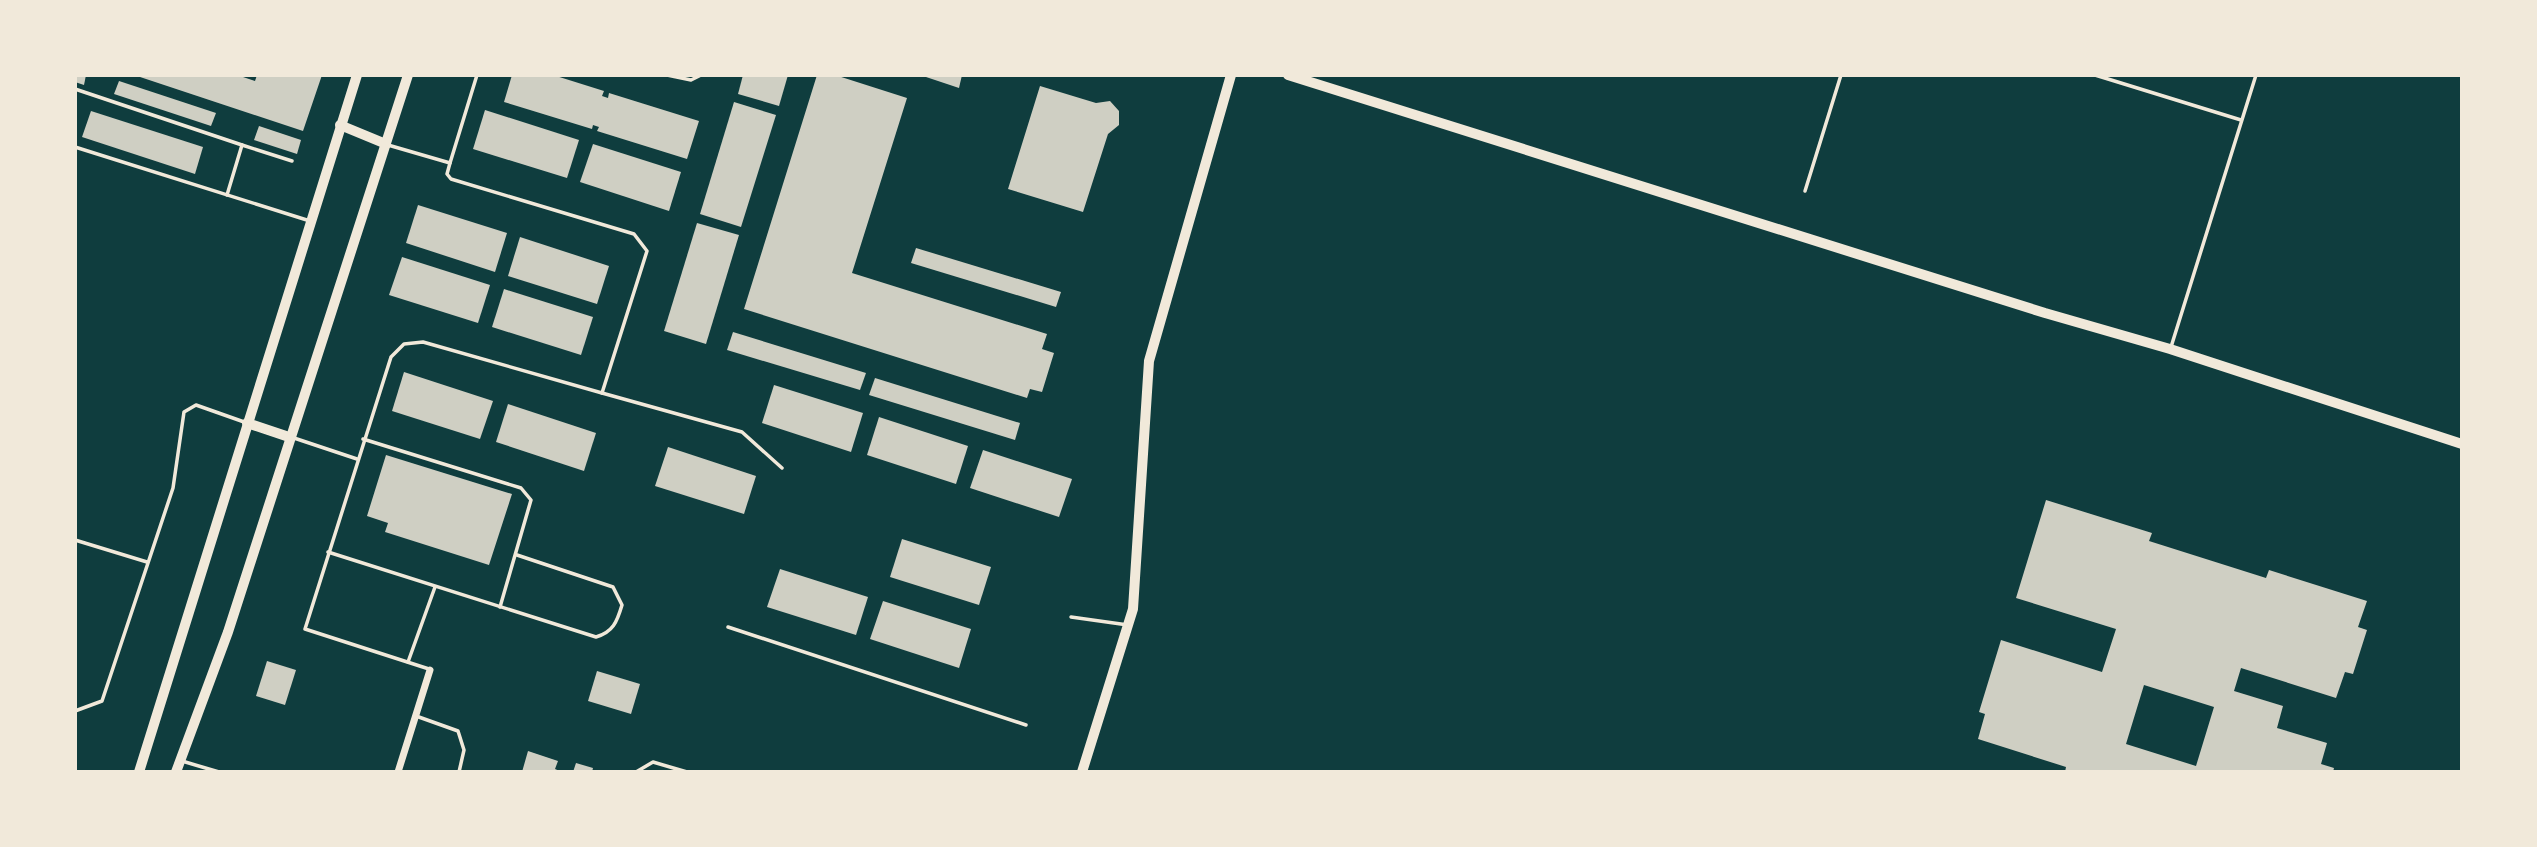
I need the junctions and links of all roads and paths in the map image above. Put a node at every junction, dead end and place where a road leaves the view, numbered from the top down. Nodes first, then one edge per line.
1 (357, 75) edge
2 (408, 75) edge
3 (477, 75) edge
4 (667, 75) edge
5 (701, 75) edge
6 (1231, 75) edge
7 (1289, 75) edge
8 (1842, 75) edge
9 (2095, 75) edge
10 (2256, 75) edge
11 (75, 89) edge
12 (2241, 120) junction
13 (340, 125) junction
14 (386, 144) junction
15 (242, 145) junction
16 (75, 147) edge
17 (292, 162) dead end
18 (450, 163) junction
19 (1805, 191) dead end
20 (227, 195) junction
21 (310, 221) junction
22 (2170, 349) junction
23 (602, 393) junction
24 (247, 423) junction
25 (289, 437) junction
26 (363, 439) junction
27 (2462, 444) edge
28 (357, 459) junction
29 (782, 468) dead end
30 (75, 540) edge
31 (328, 552) junction
32 (517, 555) junction
33 (148, 562) junction
34 (435, 587) junction
35 (500, 607) junction
36 (1071, 617) dead end
37 (1128, 625) junction
38 (728, 627) dead end
39 (408, 662) junction
40 (430, 670) joint
41 (75, 711) edge
42 (416, 716) junction
43 (1026, 725) dead end
44 (180, 761) junction
45 (138, 772) edge
46 (176, 772) edge
47 (219, 772) edge
48 (398, 772) edge
49 (459, 772) edge
50 (636, 772) edge
51 (687, 772) edge
52 (1082, 772) edge

1 - 13 street
2 - 14 street
3 - 18 lane
4 - 5 lane
6 - 37 street
7 - 22 street
8 - 19 lane
9 - 12 lane
10 - 12 lane
11 - 15 lane
12 - 22 lane
13 - 14 street
13 - 21 street
14 - 18 lane
14 - 25 street
15 - 17 lane
15 - 20 lane
16 - 20 lane
18 - 23 lane
20 - 21 lane
21 - 24 street
22 - 27 street
23 - 26 lane
23 - 29 lane
24 - 25 street
24 - 33 lane
24 - 45 street
25 - 28 lane
25 - 44 street
26 - 28 lane
26 - 32 lane
28 - 31 lane
30 - 33 lane
31 - 34 lane
31 - 39 lane
32 - 35 lane
32 - 35 lane
33 - 41 lane
34 - 35 lane
34 - 39 lane
36 - 37 lane
37 - 52 street
38 - 43 lane
39 - 40 lane
40 - 42 street
42 - 48 street
42 - 49 lane
44 - 46 street
44 - 47 lane
50 - 51 lane

